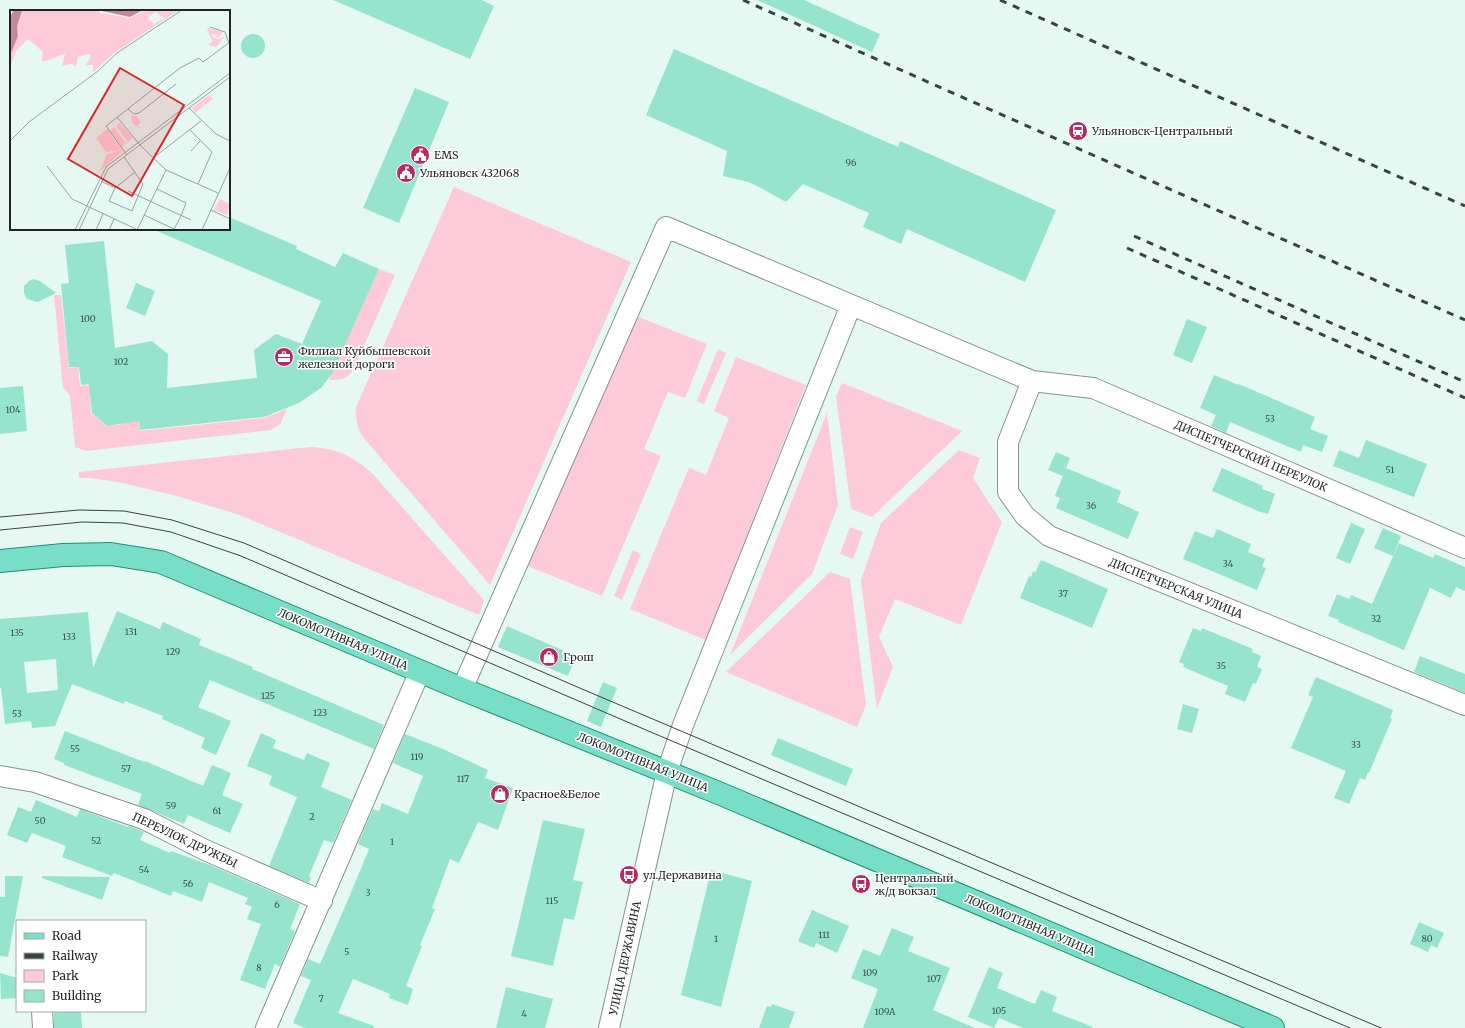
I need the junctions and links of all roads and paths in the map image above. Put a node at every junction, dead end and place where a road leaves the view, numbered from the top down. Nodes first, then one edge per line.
1 (851, 305) junction
2 (1032, 382) junction
3 (1465, 548) edge
4 (0, 561) edge
5 (420, 671) junction
6 (462, 689) junction
7 (1465, 705) edge
8 (667, 772) junction
9 (0, 776) edge
10 (322, 901) junction
11 (42, 1012) edge
12 (616, 1026) edge
13 (43, 1028) edge
14 (266, 1028) edge
15 (1273, 1028) edge

1 - 2 street, ДИСПЕТЧЕРСКИЙ ПЕРЕУЛОК
1 - 6 street, ДИСПЕТЧЕРСКИЙ ПЕРЕУЛОК
1 - 8 street, УЛИЦА ДЕРЖАВИНА
2 - 3 street, ДИСПЕТЧЕРСКИЙ ПЕРЕУЛОК
2 - 7 street, ДИСПЕТЧЕРСКАЯ УЛИЦА
4 - 5 main road, ЛОКОМОТИВНАЯ УЛИЦА
5 - 6 main road, ЛОКОМОТИВНАЯ УЛИЦА
5 - 10 street
6 - 8 main road, ЛОКОМОТИВНАЯ УЛИЦА
8 - 12 street, УЛИЦА ДЕРЖАВИНА
8 - 15 main road, ЛОКОМОТИВНАЯ УЛИЦА
9 - 10 street, ПЕРЕУЛОК ДРУЖБЫ
10 - 14 street
11 - 13 street

